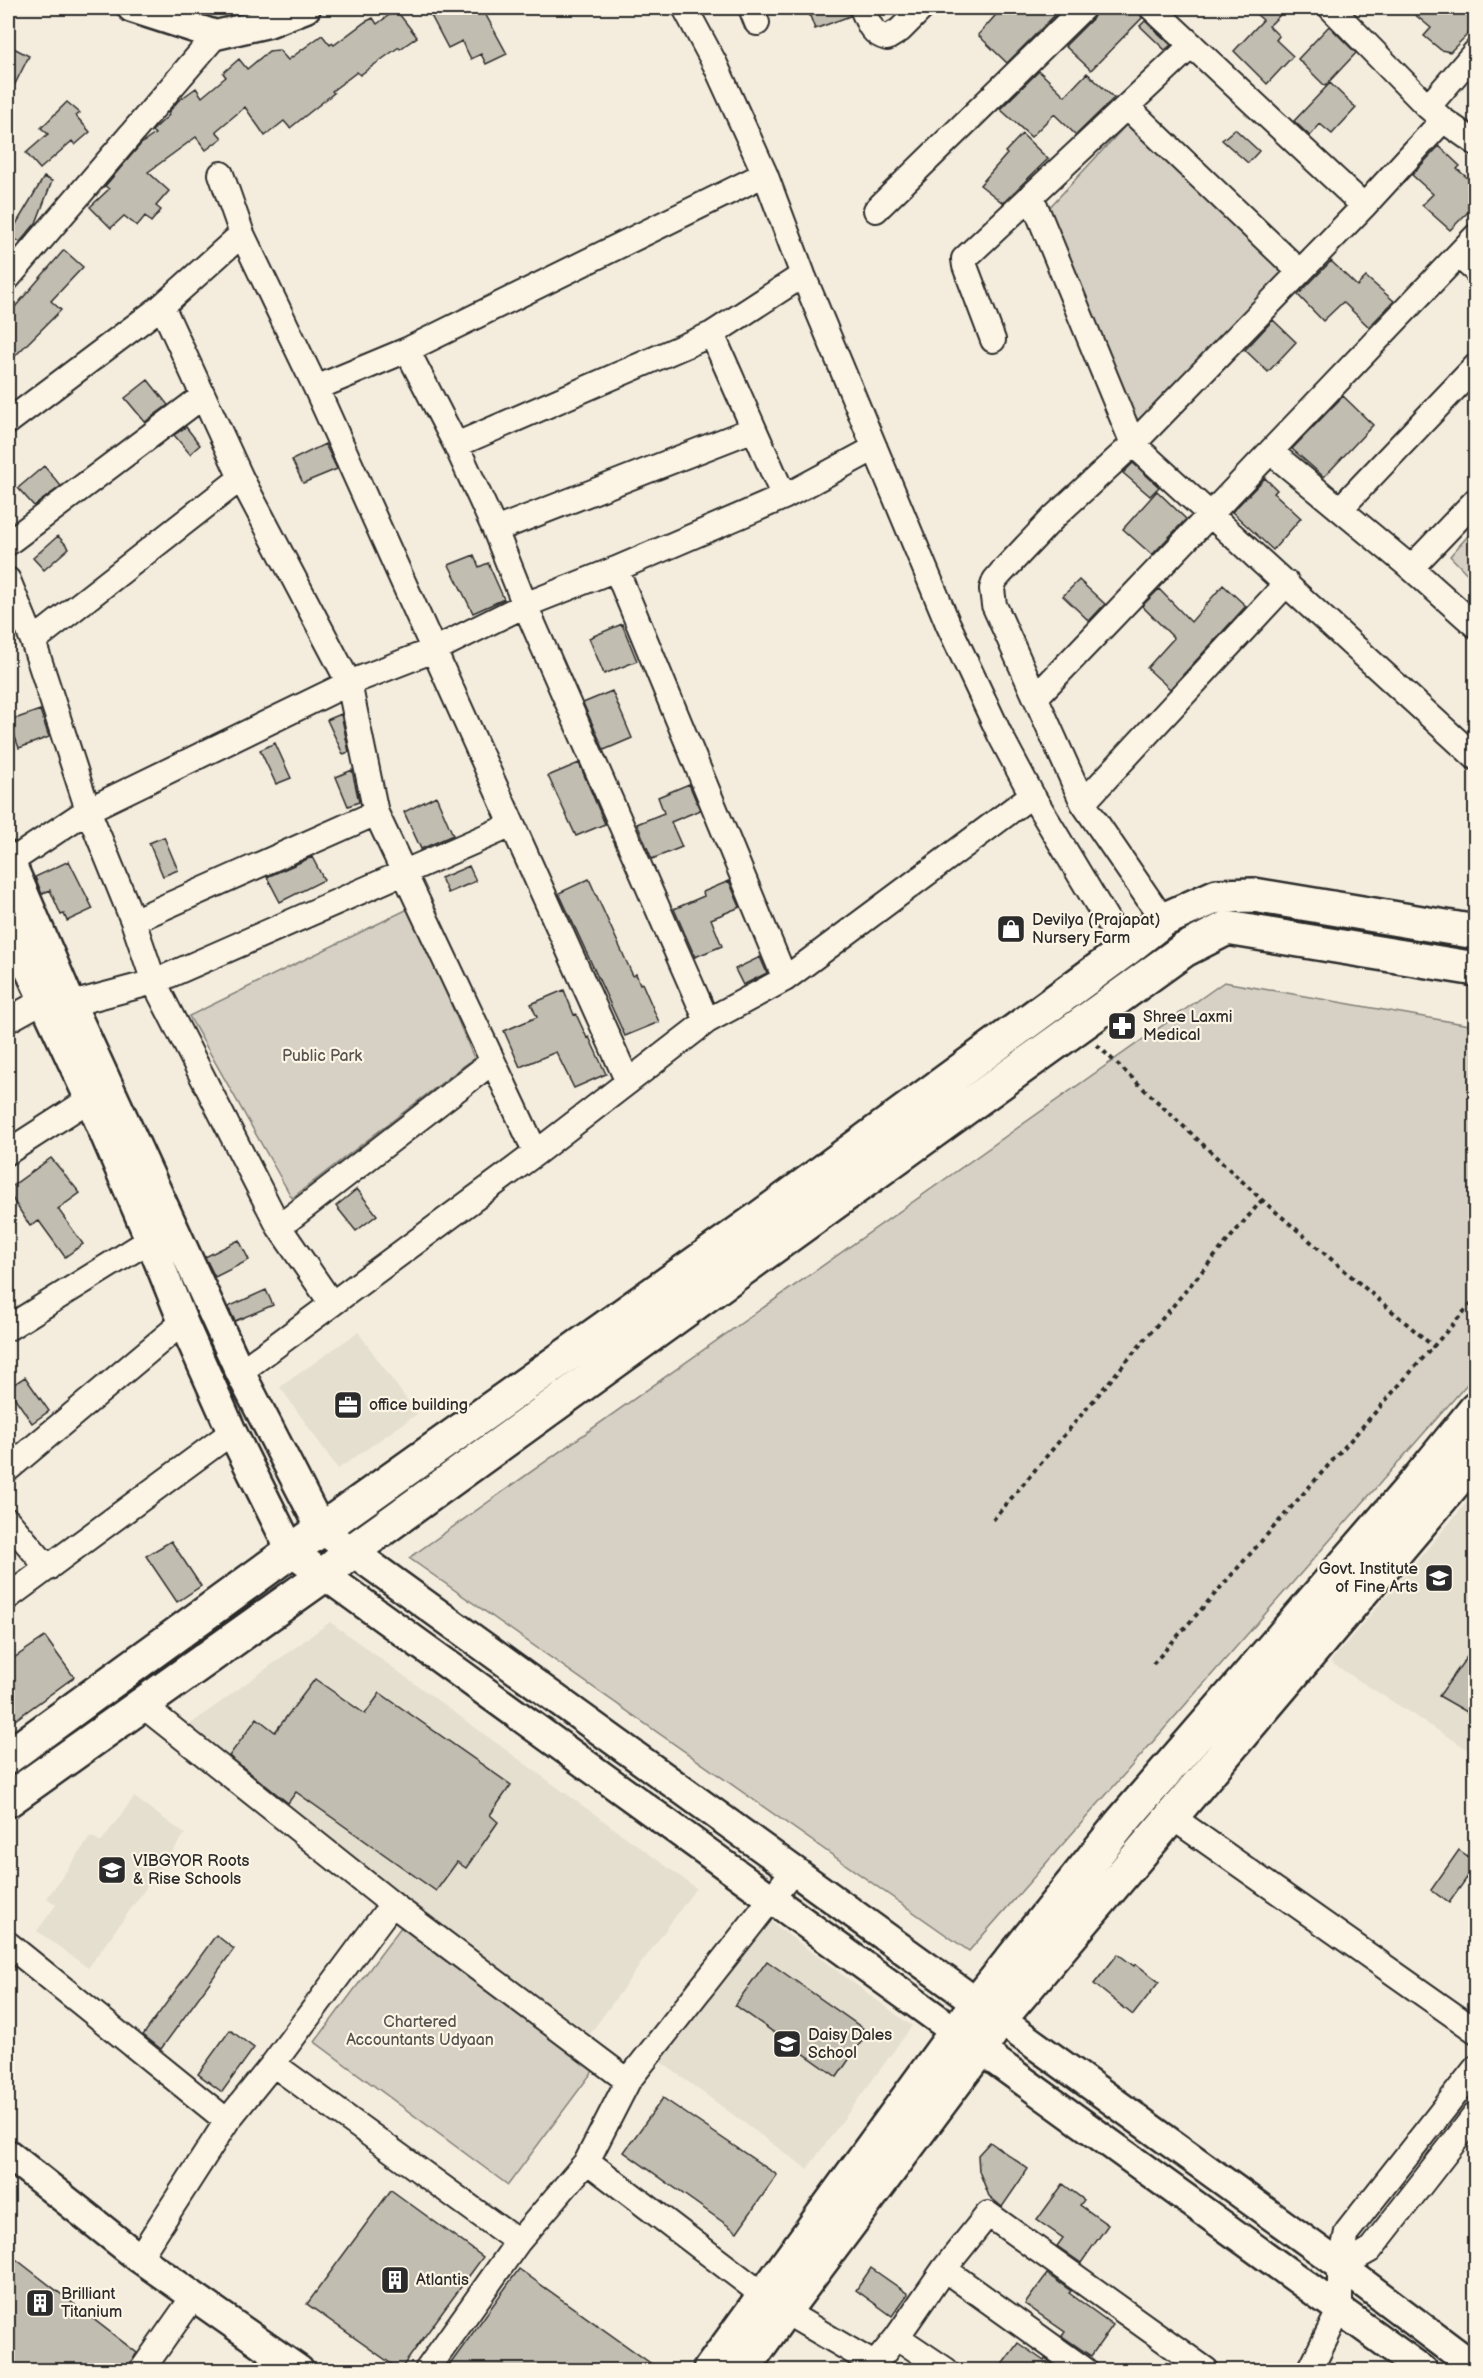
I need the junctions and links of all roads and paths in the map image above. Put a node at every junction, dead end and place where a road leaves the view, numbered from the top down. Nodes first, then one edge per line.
1 (132, 8) edge
2 (306, 8) edge
3 (685, 8) edge
4 (862, 8) edge
5 (922, 8) edge
6 (1083, 8) edge
7 (1152, 8) edge
8 (1331, 8) edge
9 (216, 35) junction
10 (1192, 45) junction
11 (1476, 51) edge
12 (1127, 107) junction
13 (1436, 113) junction
14 (1476, 143) edge
15 (221, 174) dead end
16 (765, 174) junction
17 (1032, 198) junction
18 (1364, 206) junction
19 (876, 210) dead end
20 (243, 234) junction
21 (1476, 236) edge
22 (1467, 263) edge
23 (1299, 272) junction
24 (803, 275) junction
25 (8, 278) edge
26 (162, 306) junction
27 (712, 334) junction
28 (993, 340) dead end
29 (407, 350) junction
30 (1476, 366) edge
31 (316, 388) junction
32 (203, 396) junction
33 (8, 422) edge
34 (754, 429) junction
35 (1133, 444) junction
36 (456, 445) junction
37 (875, 448) junction
38 (1271, 452) junction
39 (241, 478) junction
40 (784, 497) junction
41 (1476, 500) edge
42 (1340, 509) junction
43 (1210, 513) junction
44 (495, 530) junction
45 (8, 543) edge
46 (1411, 568) junction
47 (616, 569) junction
48 (8, 580) edge
49 (1287, 583) junction
50 (525, 605) junction
51 (1476, 626) edge
52 (33, 641) junction
53 (434, 650) junction
54 (349, 683) junction
55 (1036, 697) junction
56 (1476, 758) edge
57 (1032, 795) junction
58 (1083, 803) junction
59 (88, 810) junction
60 (376, 813) junction
61 (512, 825) junction
62 (9, 859) edge
63 (405, 873) junction
64 (1163, 920) junction
65 (133, 921) junction
66 (8, 924) edge
67 (1476, 932) edge
68 (1125, 950) junction
69 (1476, 969) edge
70 (785, 979) junction
71 (154, 982) junction
72 (44, 1000) junction
73 (71, 1004) junction
74 (8, 1020) edge
75 (707, 1021) junction
76 (1078, 1028) junction
77 (492, 1062) junction
78 (628, 1082) junction
79 (99, 1092) junction
80 (8, 1152) edge
81 (536, 1153) junction
82 (1262, 1200) junction
83 (279, 1227) junction
84 (150, 1240) junction
85 (1476, 1298) edge
86 (332, 1304) junction
87 (183, 1322) junction
88 (8, 1328) edge
89 (1434, 1347) junction
90 (240, 1372) junction
91 (1476, 1409) edge
92 (232, 1432) junction
93 (1476, 1457) edge
94 (8, 1469) edge
95 (993, 1520) dead end
96 (8, 1521) edge
97 (321, 1529) junction
98 (291, 1551) junction
99 (352, 1551) junction
100 (48, 1568) junction
101 (324, 1575) junction
102 (8, 1597) edge
103 (1153, 1664) dead end
104 (141, 1704) junction
105 (8, 1757) edge
106 (8, 1800) edge
107 (1172, 1817) junction
108 (794, 1870) junction
109 (772, 1899) junction
110 (392, 1904) junction
111 (8, 1944) edge
112 (988, 2011) junction
113 (1476, 2031) edge
114 (968, 2041) junction
115 (273, 2064) junction
116 (1476, 2068) edge
117 (628, 2081) junction
118 (1476, 2114) edge
119 (227, 2121) junction
120 (587, 2161) junction
121 (11, 2164) edge
122 (518, 2242) junction
123 (140, 2258) junction
124 (1340, 2266) junction
125 (944, 2269) junction
126 (194, 2296) junction
127 (774, 2303) junction
128 (1340, 2309) junction
129 (897, 2337) junction
130 (872, 2367) edge
131 (1476, 2368) edge
132 (142, 2370) edge
133 (299, 2370) edge
134 (427, 2370) edge
135 (710, 2370) edge
136 (742, 2370) edge
137 (946, 2370) edge
138 (1085, 2370) edge
139 (1206, 2370) edge
140 (1310, 2370) edge
141 (1423, 2370) edge

1 - 9 street
2 - 9 street
3 - 16 street
4 - 5 street
6 - 19 street
7 - 10 street
8 - 13 street
9 - 25 street
10 - 12 street
10 - 18 street
11 - 13 street
12 - 17 street
12 - 23 street
13 - 14 street
13 - 18 street
15 - 20 street
16 - 24 street
16 - 29 street
17 - 28 street
17 - 35 street
18 - 23 street
20 - 26 street
20 - 31 street
21 - 22 street
22 - 38 street
23 - 35 street
24 - 27 street
24 - 37 street
26 - 32 street
26 - 33 street
27 - 34 street
27 - 36 street
29 - 31 street
29 - 36 street
30 - 42 street
31 - 53 street
32 - 39 street
32 - 45 street
34 - 40 street
34 - 44 street
35 - 43 street
35 - 55 street
36 - 44 street
37 - 40 street
37 - 57 street
38 - 42 street
38 - 43 street
39 - 52 street
39 - 54 street
40 - 47 street
41 - 46 street
42 - 46 street
43 - 49 street
43 - 55 street
44 - 50 street
46 - 51 street
47 - 50 street
47 - 70 street
48 - 52 street
49 - 56 street
49 - 58 street
50 - 53 street
50 - 75 street
52 - 59 street
53 - 54 street
53 - 61 street
54 - 59 street
54 - 60 street
55 - 58 street
57 - 68 street
57 - 70 street
58 - 64 street
59 - 62 street
59 - 65 street
60 - 63 street
60 - 65 street
61 - 63 street
61 - 78 street
62 - 73 street
63 - 71 street
63 - 77 street
64 - 67 main road
64 - 68 main road
65 - 71 street
66 - 72 street
68 - 97 main road
69 - 76 main road
70 - 75 street
71 - 73 street
71 - 83 street
72 - 74 street
72 - 79 street
73 - 79 street
75 - 78 street
76 - 82 path
76 - 99 main road
77 - 81 street
77 - 83 street
78 - 81 street
79 - 80 street
79 - 84 street
79 - 90 street
81 - 86 street
82 - 89 path
82 - 95 path
83 - 86 street
84 - 87 street
84 - 88 street
85 - 89 path
86 - 90 street
87 - 92 street
87 - 94 street
89 - 103 path
90 - 97 street
91 - 112 main road
92 - 98 street
92 - 100 street
93 - 107 main road
96 - 100 street
97 - 98 main road
97 - 99 street
98 - 101 street
98 - 105 main road
99 - 101 main road
99 - 108 street
100 - 102 street
101 - 104 main road
101 - 109 street
104 - 106 main road
104 - 110 street
107 - 112 main road
107 - 113 street
108 - 109 street
108 - 112 street
109 - 114 street
109 - 117 street
110 - 115 street
110 - 117 street
111 - 119 street
112 - 114 main road
112 - 124 street
114 - 127 main road
114 - 128 street
115 - 119 street
115 - 122 street
116 - 124 street
117 - 120 street
118 - 124 street
119 - 123 street
120 - 122 street
120 - 127 street
121 - 123 street
122 - 134 street
123 - 126 street
124 - 128 street
124 - 131 street
125 - 129 street
125 - 138 street
125 - 139 street
126 - 132 street
126 - 133 street
127 - 130 street
127 - 135 main road
127 - 136 main road
128 - 140 street
128 - 141 street
129 - 130 street
129 - 137 street

